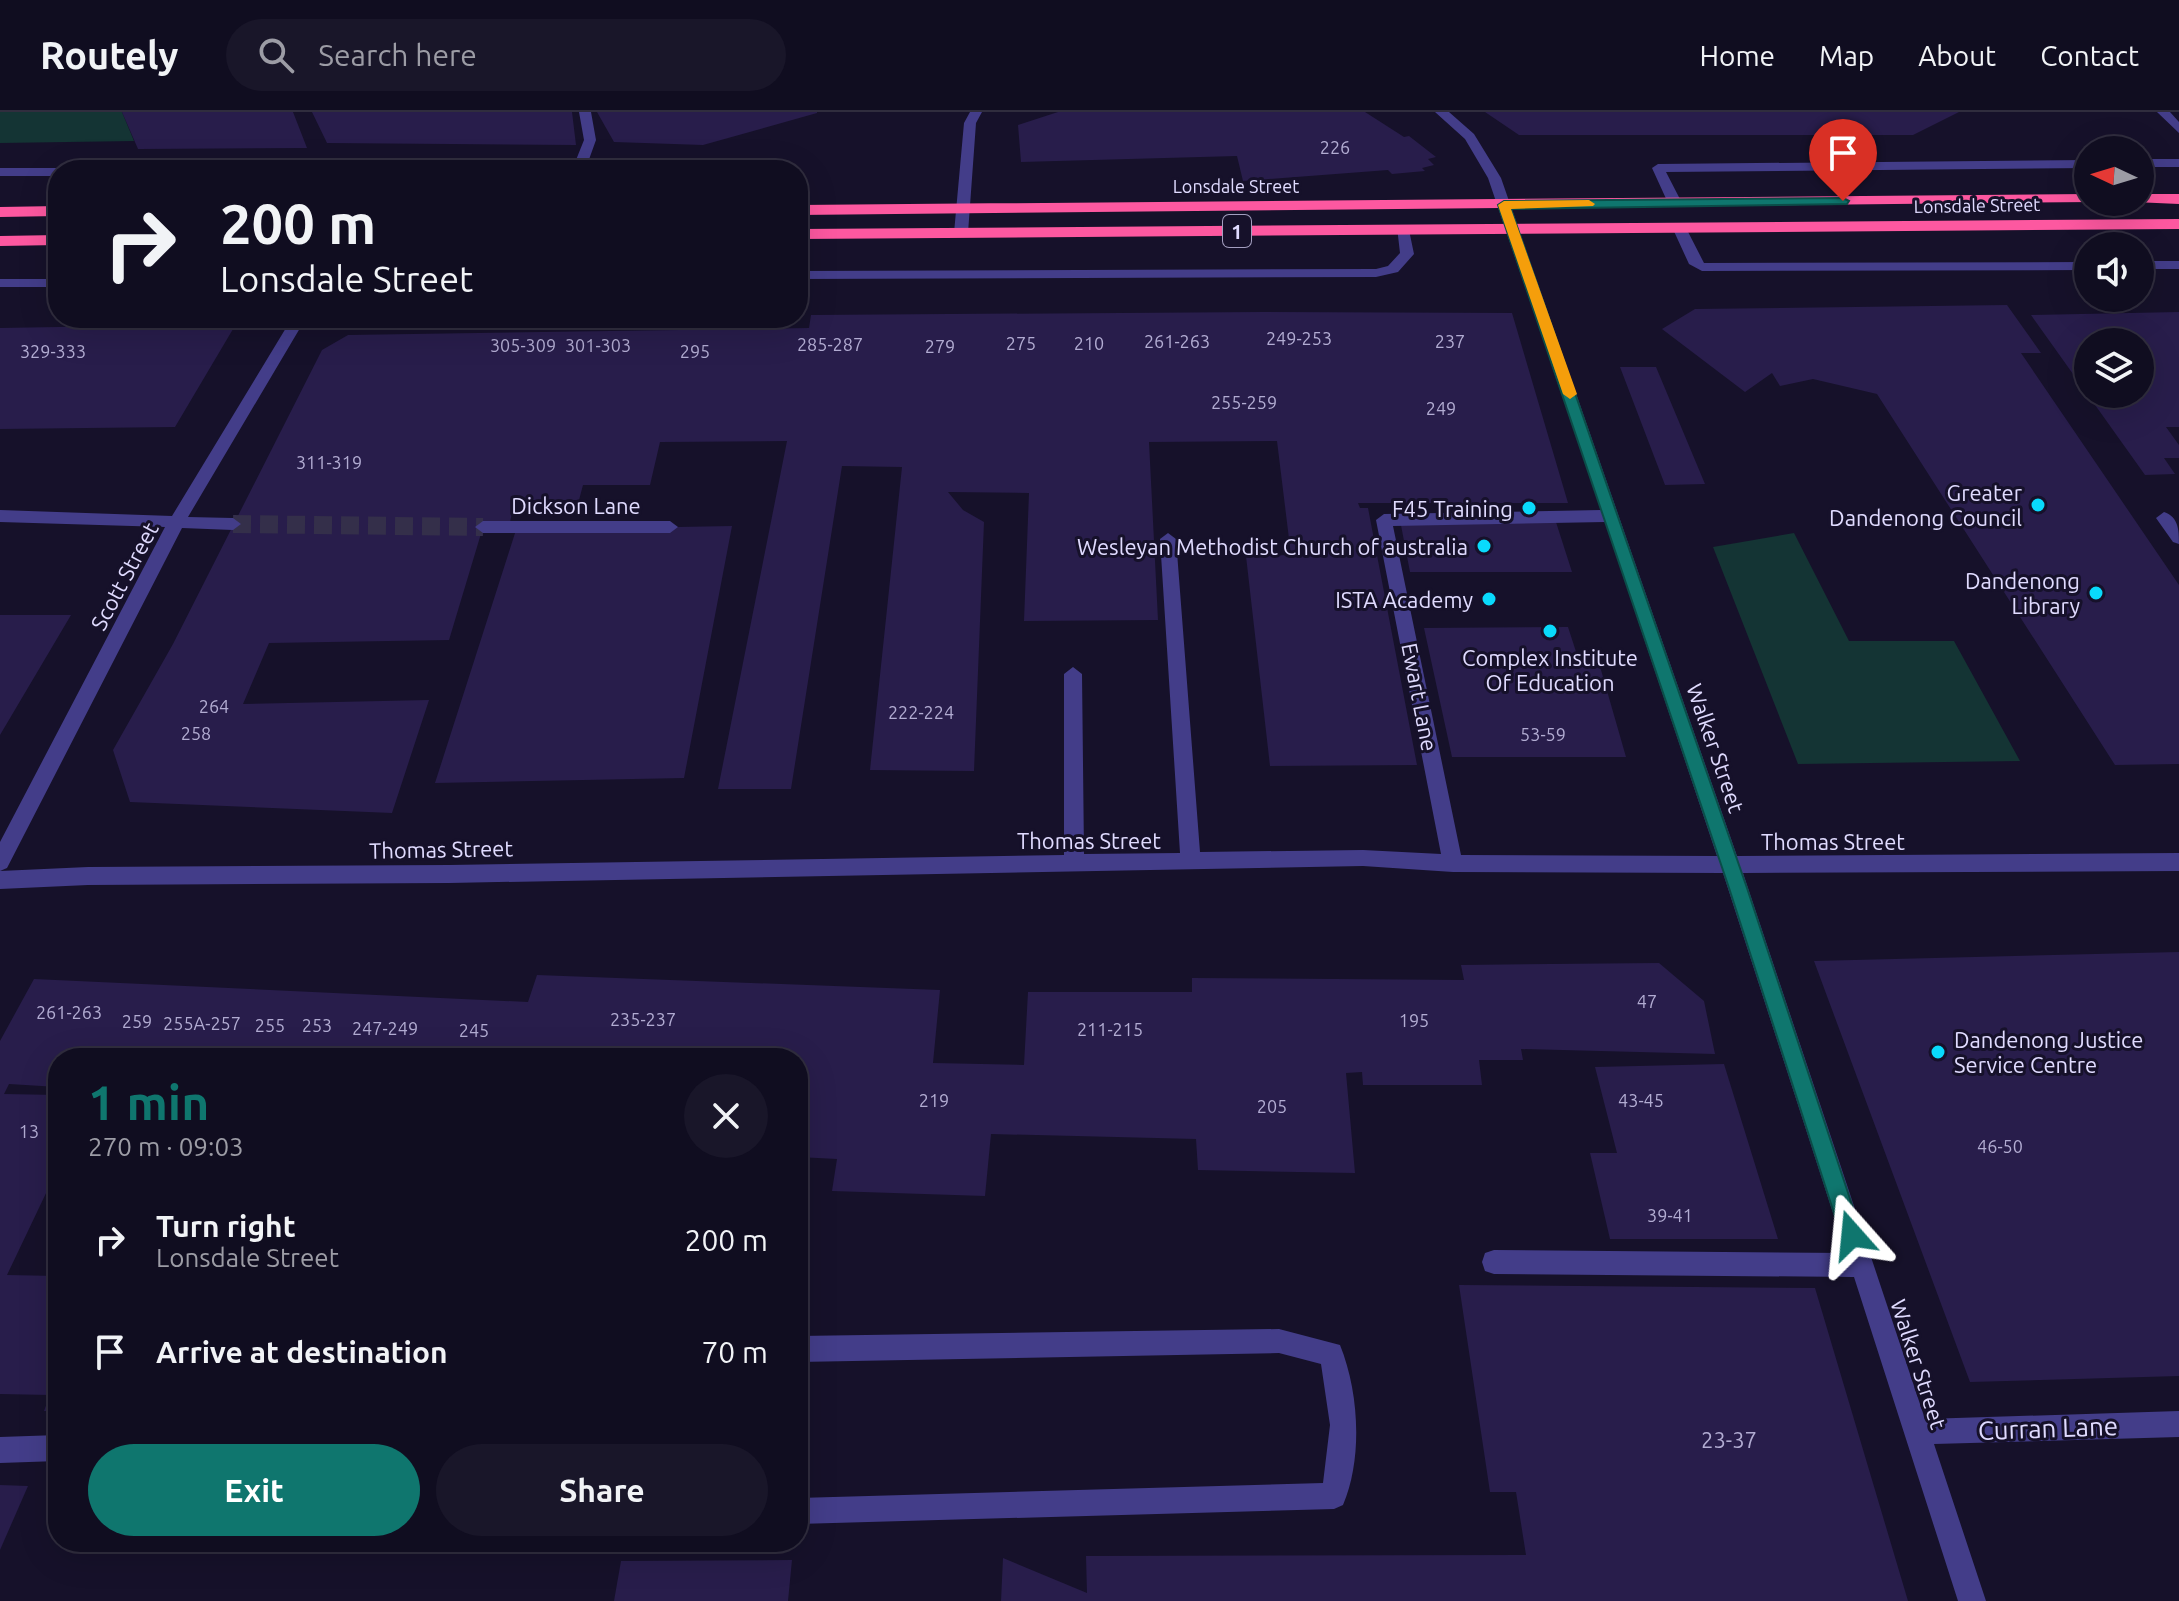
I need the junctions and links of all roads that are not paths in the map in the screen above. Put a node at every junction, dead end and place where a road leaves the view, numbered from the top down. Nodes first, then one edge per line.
1 (585, 112) edge
2 (976, 112) edge
3 (1441, 112) edge
4 (2163, 112) edge
5 (2179, 129) edge
6 (582, 160) edge
7 (2154, 163) edge
8 (2179, 163) edge
9 (2074, 164) edge
10 (0, 172) edge
11 (48, 172) edge
12 (2074, 199) edge
13 (2154, 199) edge
14 (2179, 199) edge
15 (1675, 203) junction
16 (1504, 205) junction
17 (964, 208) junction
18 (808, 210) edge
19 (48, 211) edge
20 (0, 212) edge
21 (2179, 224) edge
22 (1679, 227) junction
23 (1513, 229) junction
24 (1402, 230) junction
25 (961, 233) junction
26 (808, 234) edge
27 (48, 240) edge
28 (0, 241) edge
29 (2154, 265) edge
30 (2179, 265) edge
31 (2074, 266) edge
32 (808, 275) edge
33 (0, 283) edge
34 (48, 283) edge
35 (293, 328) edge
36 (0, 516) edge
37 (1612, 516) junction
38 (2172, 518) edge
39 (176, 523) junction
40 (233, 524) tunnel mouth
41 (483, 527) tunnel mouth
42 (670, 527) dead end
43 (2179, 538) edge
44 (1168, 539) dead end
45 (1073, 674) dead end
46 (0, 862) edge
47 (2179, 862) edge
48 (1191, 863) junction
49 (1453, 863) junction
50 (1074, 864) junction
51 (1730, 865) junction
52 (0, 880) edge
53 (1494, 1262) dead end
54 (1861, 1265) junction
55 (808, 1349) edge
56 (2179, 1424) edge
57 (1917, 1432) junction
58 (48, 1448) edge
59 (0, 1450) edge
60 (808, 1511) edge
61 (1972, 1601) edge

1 - 6 street
2 - 17 street
3 - 16 street, Walker Street
4 - 5 street
7 - 8 street
9 - 15 street, Lonsdale Street
10 - 11 street
12 - 15 highway, Lonsdale Street / 1
13 - 14 highway
15 - 16 highway, Lonsdale Street / 1
16 - 17 highway, Lonsdale Street / 1
16 - 23 street, Walker Street
17 - 18 highway, Lonsdale Street / 1
17 - 25 street
19 - 20 highway
21 - 22 highway, Lonsdale Street / 1
22 - 23 highway, Lonsdale Street / 1
22 - 31 street
23 - 24 highway, Lonsdale Street / 1
23 - 37 street, Walker Street
24 - 25 highway, Lonsdale Street / 1
24 - 32 street
25 - 26 highway, Lonsdale Street / 1
27 - 28 highway
29 - 30 street
33 - 34 street
35 - 39 street, Scott Street
36 - 39 street
37 - 49 street, Ewart Lane
37 - 51 street, Walker Street
38 - 43 street
39 - 40 street
39 - 46 street, Scott Street
41 - 42 street, Dickson Lane
44 - 48 street
45 - 50 street
47 - 51 street, Thomas Street
48 - 49 street, Thomas Street
48 - 50 street, Thomas Street
49 - 51 street, Thomas Street
50 - 52 street, Thomas Street
51 - 54 street, Walker Street
53 - 54 street
54 - 57 street, Walker Street
55 - 60 street
56 - 57 street, Curran Lane
57 - 61 street, Walker Street
58 - 59 street

